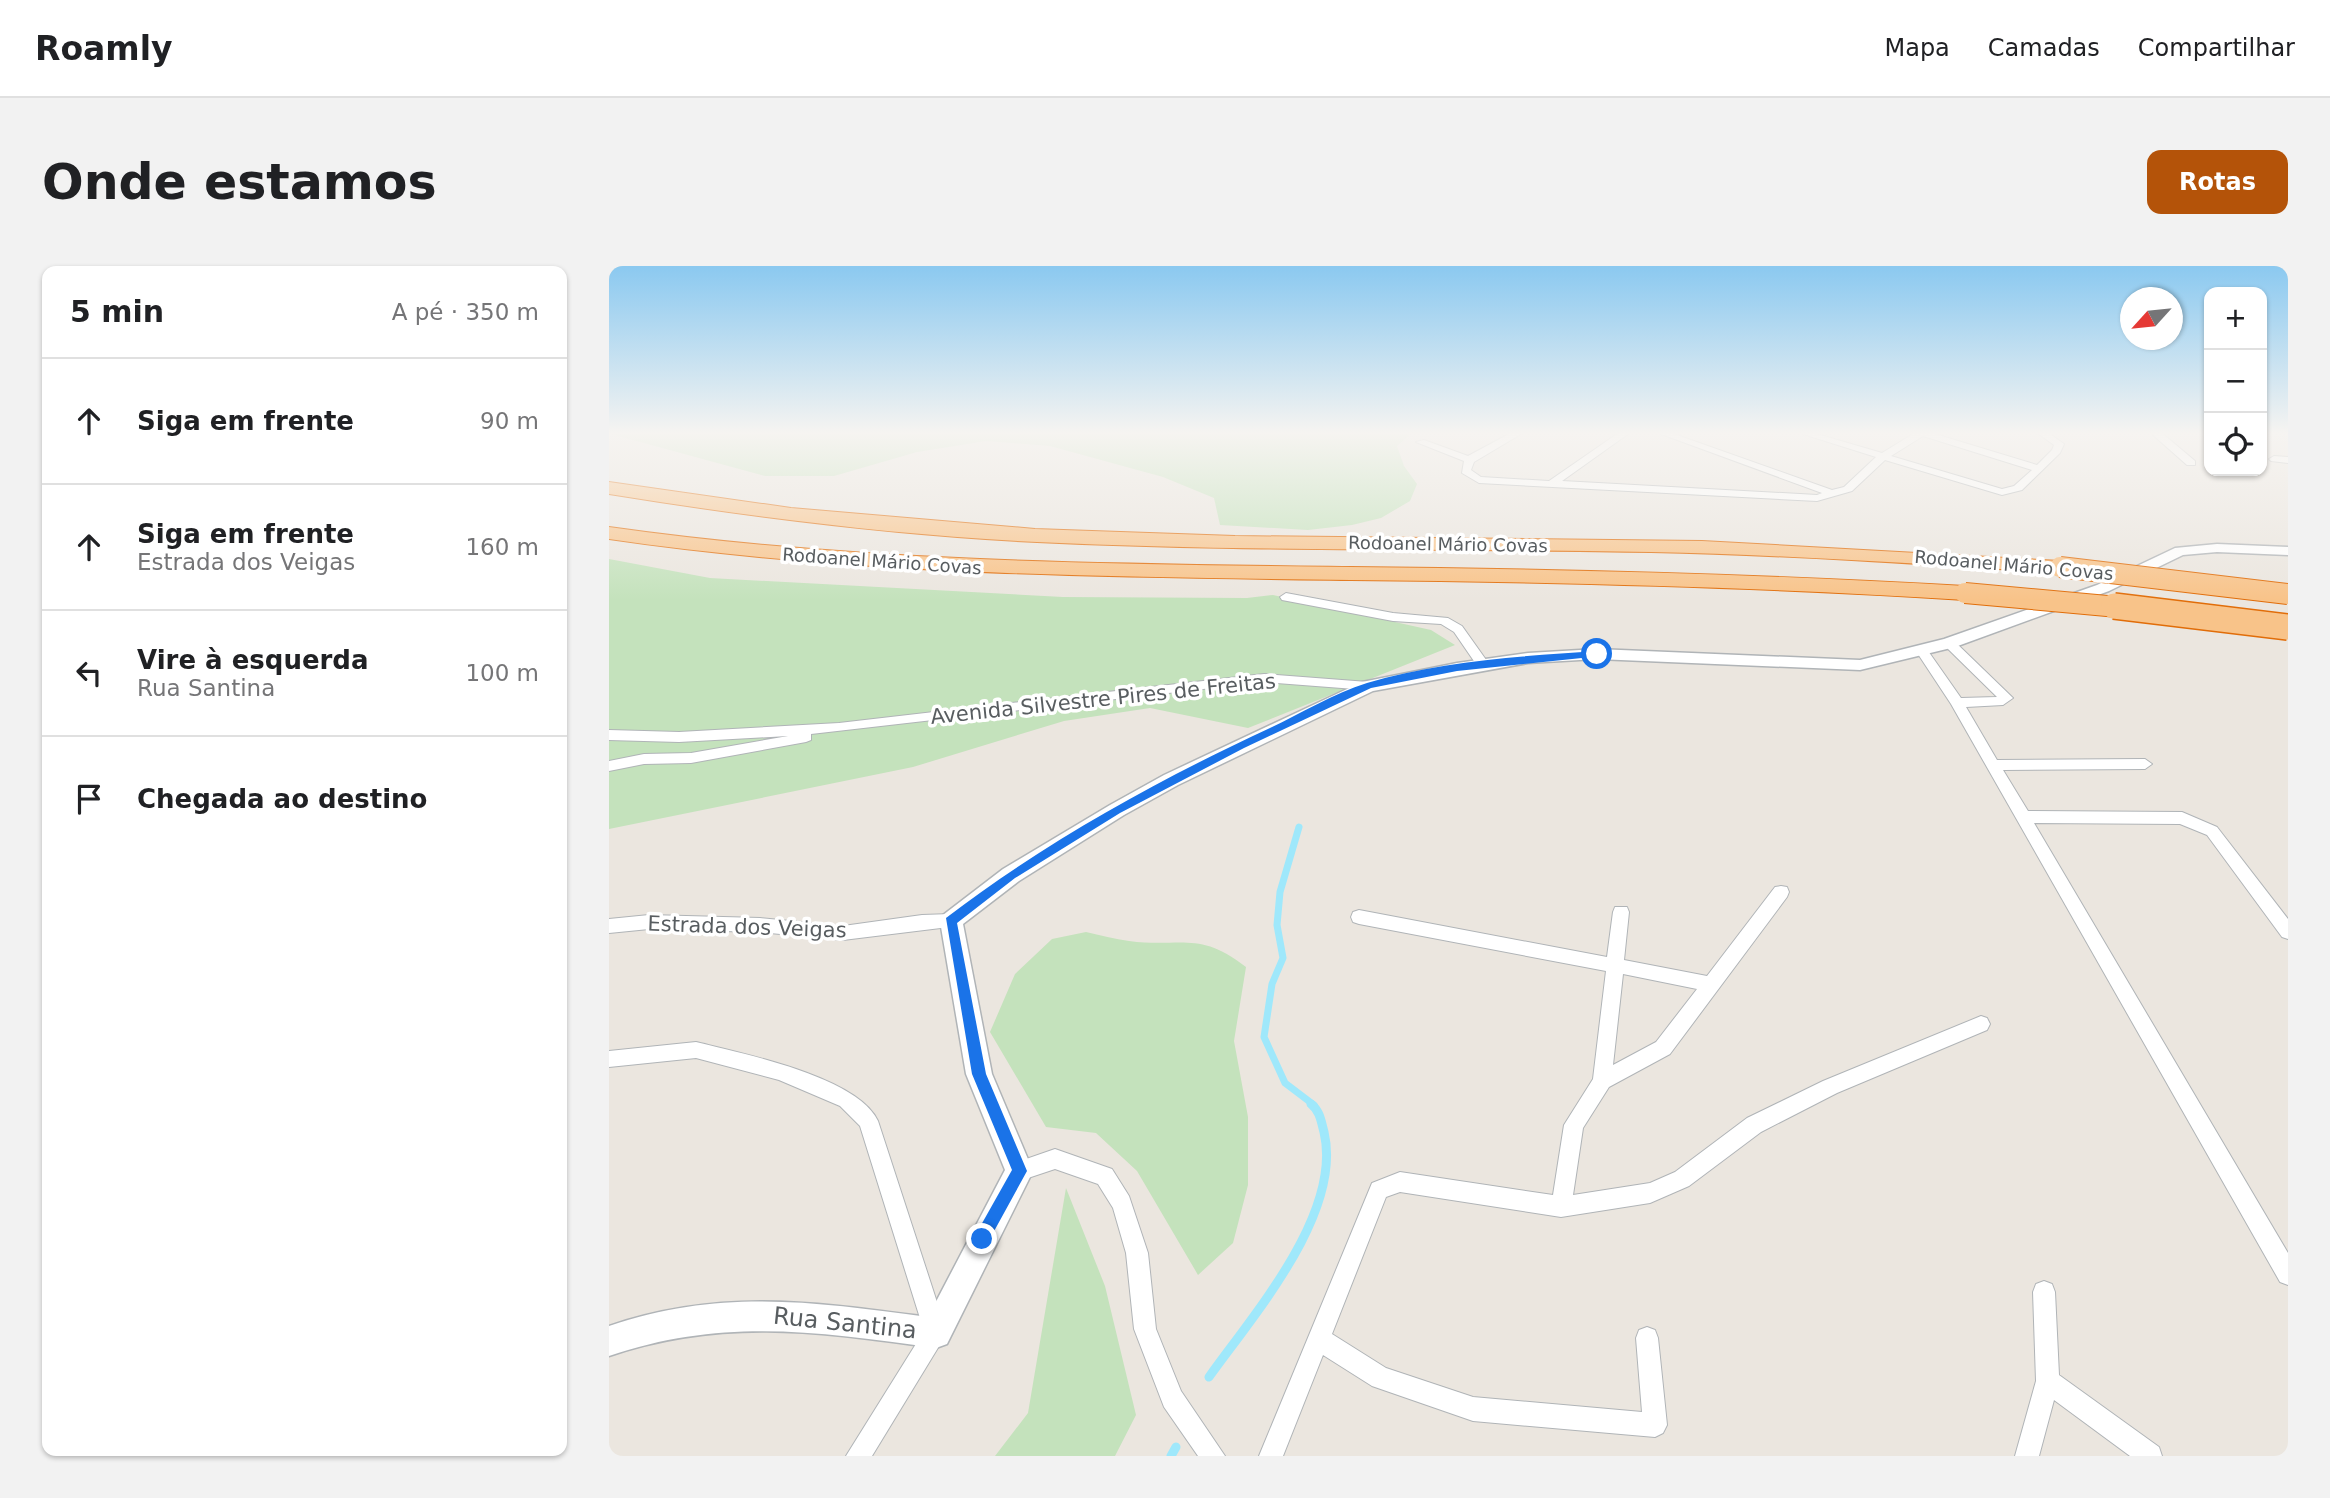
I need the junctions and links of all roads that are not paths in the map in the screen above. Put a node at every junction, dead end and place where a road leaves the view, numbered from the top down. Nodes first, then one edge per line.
1 (619, 490) edge
2 (1643, 490) edge
3 (1823, 490) edge
4 (1848, 490) edge
5 (1992, 490) edge
6 (2011, 490) edge
7 (1836, 494) junction
8 (609, 533) edge
9 (2288, 551) edge
10 (2288, 594) edge
11 (1286, 597) dead end
12 (2288, 627) edge
13 (1949, 643) junction
14 (1922, 652) junction
15 (1483, 664) junction
16 (1368, 686) junction
17 (1957, 703) junction
18 (839, 728) junction
19 (609, 734) edge
20 (2145, 764) dead end
21 (1991, 765) junction
22 (609, 766) edge
23 (2024, 817) junction
24 (1781, 892) dead end
25 (1621, 912) dead end
26 (1359, 917) dead end
27 (951, 921) junction
28 (609, 926) edge
29 (2288, 932) edge
30 (1615, 966) junction
31 (1711, 984) junction
32 (1981, 1024) dead end
33 (609, 1059) edge
34 (1602, 1081) junction
35 (1019, 1171) junction
36 (1561, 1207) junction
37 (2288, 1274) edge
38 (2043, 1292) dead end
39 (936, 1334) junction
40 (1647, 1338) dead end
41 (1319, 1339) junction
42 (609, 1341) edge
43 (2048, 1381) junction
44 (858, 1456) edge
45 (1213, 1456) edge
46 (1271, 1456) edge
47 (2027, 1456) edge
48 (2150, 1456) edge

1 - 10 highway, Rodoanel Mário Covas, bridge
2 - 7 street
3 - 7 street
4 - 7 street
5 - 6 street
8 - 12 highway, Rodoanel Mário Covas, bridge
9 - 13 street, Avenida Silvestre Pires de Freitas
11 - 15 street
13 - 14 street, Avenida Silvestre Pires de Freitas
13 - 17 street
14 - 15 street, Avenida Silvestre Pires de Freitas
14 - 17 street
15 - 16 street, Avenida Silvestre Pires de Freitas
16 - 18 street, Avenida Silvestre Pires de Freitas
16 - 27 street
17 - 21 street
18 - 19 street, Avenida Silvestre Pires de Freitas
18 - 22 street
20 - 21 street
21 - 23 street
23 - 29 street
23 - 37 street
24 - 31 street
25 - 30 street
26 - 30 street
27 - 28 street, Estrada dos Veigas
27 - 35 street
30 - 31 street
30 - 34 street
31 - 34 street
32 - 36 street
33 - 39 street
34 - 36 street
35 - 39 street, Rua Santina
35 - 45 street
36 - 41 street
38 - 43 street
39 - 42 street, Rua Santina
39 - 44 street
40 - 41 street
41 - 46 street
43 - 47 street
43 - 48 street

